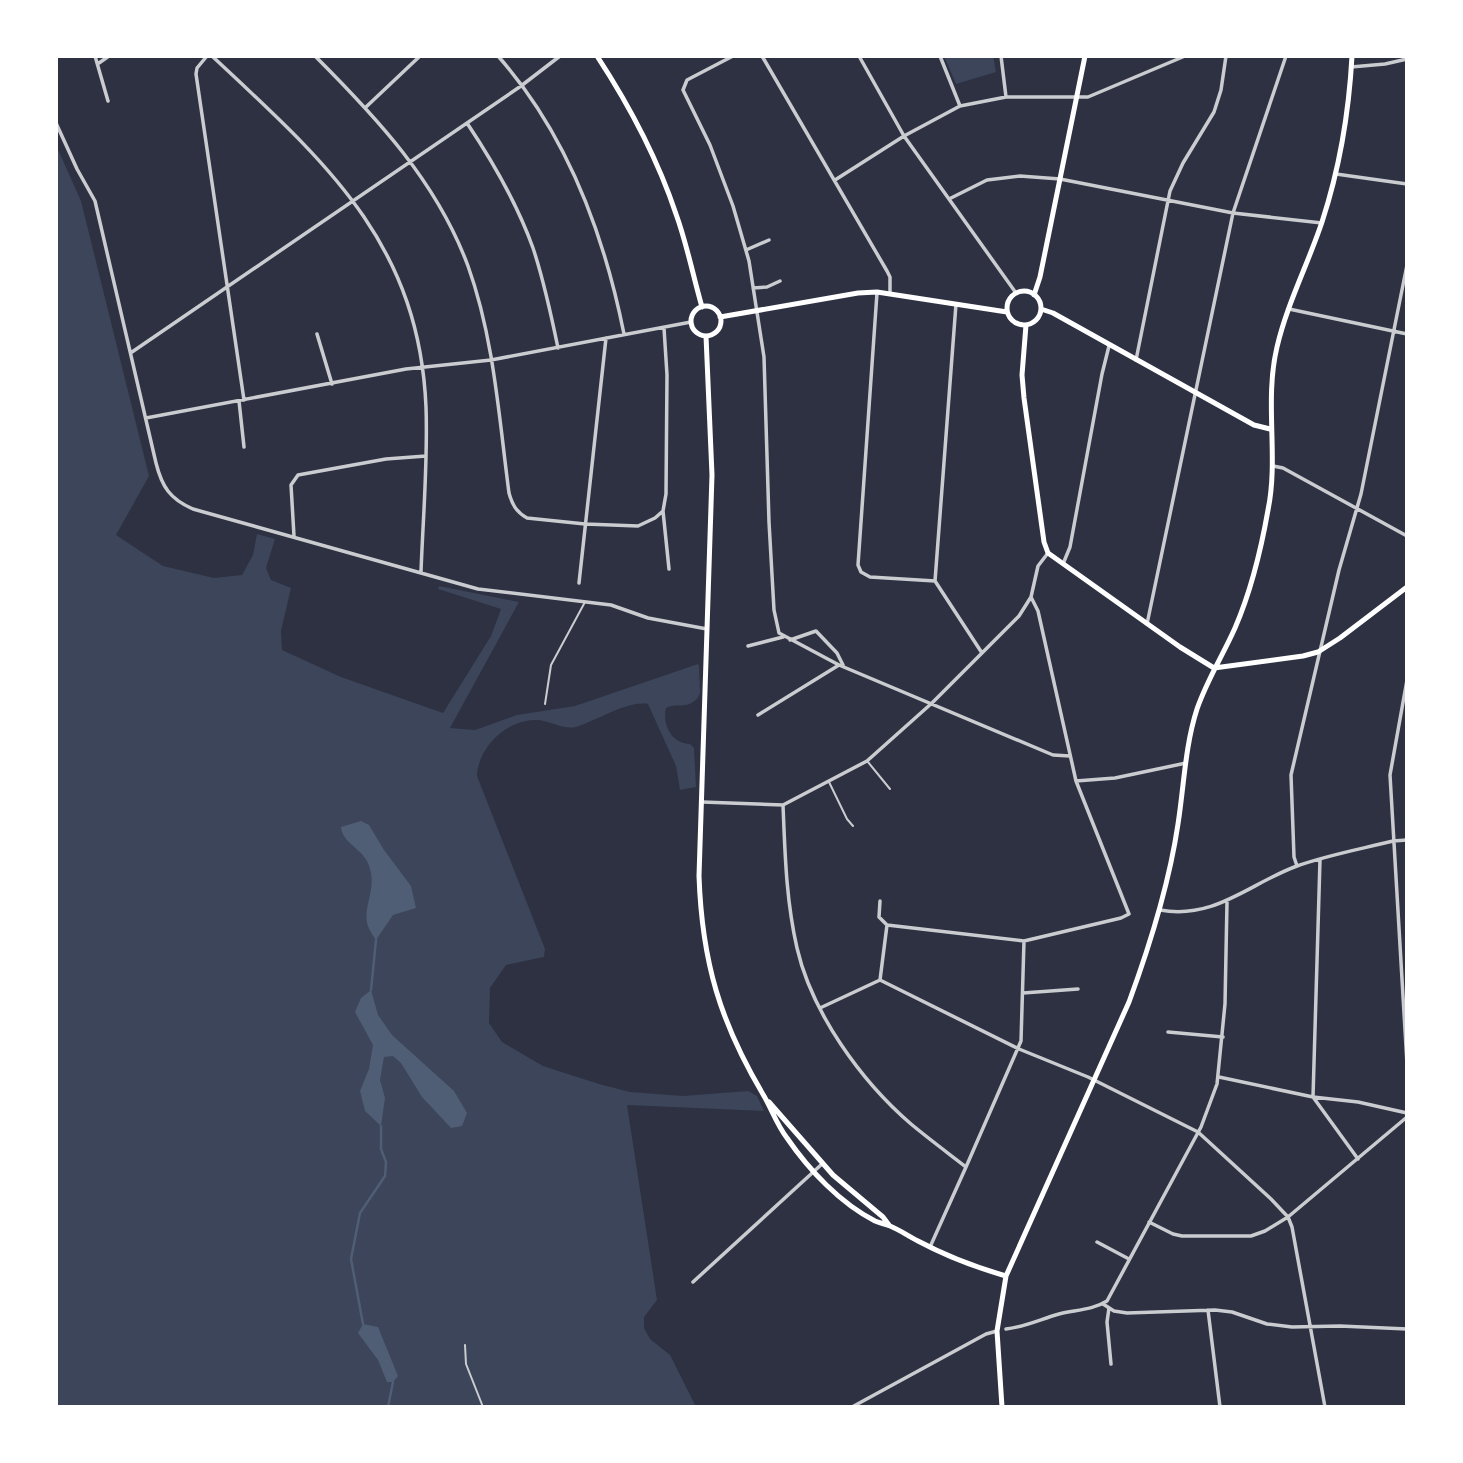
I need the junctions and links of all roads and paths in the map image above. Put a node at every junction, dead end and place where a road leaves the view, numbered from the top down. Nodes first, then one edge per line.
1 (95, 56) edge
2 (108, 56) edge
3 (209, 56) edge
4 (315, 56) edge
5 (420, 56) edge
6 (498, 56) edge
7 (560, 56) edge
8 (597, 56) edge
9 (733, 56) edge
10 (762, 56) edge
11 (859, 56) edge
12 (940, 56) edge
13 (1001, 56) edge
14 (1085, 56) edge
15 (1185, 56) edge
16 (1226, 56) edge
17 (1286, 56) edge
18 (1352, 56) edge
19 (1407, 60) edge
20 (98, 63) junction
21 (1351, 67) junction
22 (521, 86) junction
23 (1006, 97) junction
24 (1076, 99) junction
25 (108, 100) dead end
26 (960, 106) junction
27 (366, 107) junction
28 (56, 122) edge
29 (467, 123) junction
30 (904, 136) junction
31 (411, 161) junction
32 (1334, 174) junction
33 (1060, 179) junction
34 (835, 180) junction
35 (1407, 184) edge
36 (949, 199) junction
37 (354, 200) junction
38 (1168, 200) junction
39 (1233, 212) junction
40 (1321, 223) junction
41 (769, 240) dead end
42 (746, 250) junction
43 (1407, 265) edge
44 (779, 281) dead end
45 (226, 288) junction
46 (753, 288) junction
47 (877, 292) junction
48 (890, 293) junction
49 (1016, 293) junction
50 (1034, 295) junction
51 (956, 304) junction
52 (702, 307) junction
53 (1041, 309) junction
54 (1289, 309) junction
55 (757, 311) junction
56 (1007, 312) junction
57 (720, 317) junction
58 (691, 323) junction
59 (1026, 325) junction
60 (664, 328) junction
61 (1395, 332) junction
62 (317, 334) dead end
63 (624, 334) junction
64 (1407, 334) edge
65 (706, 336) junction
66 (606, 338) junction
67 (1109, 346) junction
68 (558, 348) junction
69 (132, 352) junction
70 (491, 360) junction
71 (1136, 360) junction
72 (422, 368) junction
73 (332, 384) junction
74 (1195, 392) junction
75 (241, 400) junction
76 (146, 418) junction
77 (1270, 429) junction
78 (244, 447) dead end
79 (426, 456) junction
80 (1271, 466) junction
81 (1357, 508) junction
82 (663, 511) junction
83 (584, 524) junction
84 (294, 536) junction
85 (1407, 536) edge
86 (1048, 553) junction
87 (1063, 564) junction
88 (669, 569) dead end
89 (421, 572) junction
90 (935, 581) junction
91 (579, 583) dead end
92 (1407, 587) edge
93 (1031, 597) junction
94 (586, 601) junction
95 (1147, 624) junction
96 (707, 629) junction
97 (783, 637) junction
98 (790, 640) junction
99 (748, 646) dead end
100 (1318, 652) junction
101 (982, 653) junction
102 (841, 665) junction
103 (1214, 668) junction
104 (1407, 680) edge
105 (932, 703) junction
106 (545, 704) dead end
107 (758, 715) dead end
108 (1070, 756) junction
109 (867, 761) junction
110 (1186, 763) junction
111 (828, 781) junction
112 (1076, 781) junction
113 (890, 789) dead end
114 (702, 802) junction
115 (783, 804) junction
116 (853, 826) dead end
117 (1407, 840) edge
118 (1393, 841) junction
119 (1320, 860) junction
120 (1297, 866) junction
121 (880, 901) dead end
122 (1227, 902) junction
123 (1159, 909) junction
124 (887, 925) junction
125 (1024, 941) junction
126 (880, 980) junction
127 (1078, 989) dead end
128 (1023, 993) junction
129 (820, 1008) junction
130 (1168, 1032) dead end
131 (1223, 1037) junction
132 (1019, 1049) junction
133 (1407, 1064) edge
134 (1219, 1077) junction
135 (1094, 1080) junction
136 (1313, 1097) junction
137 (766, 1100) junction
138 (1407, 1115) edge
139 (1198, 1132) junction
140 (1358, 1158) junction
141 (822, 1164) junction
142 (966, 1167) junction
143 (814, 1172) junction
144 (1287, 1217) junction
145 (1149, 1222) junction
146 (889, 1225) junction
147 (1097, 1242) dead end
148 (930, 1247) junction
149 (1129, 1259) junction
150 (1006, 1276) junction
151 (693, 1282) dead end
152 (1103, 1304) junction
153 (1109, 1308) junction
154 (1208, 1310) junction
155 (1311, 1326) junction
156 (1006, 1329) dead end
157 (1407, 1329) edge
158 (997, 1331) junction
159 (465, 1345) dead end
160 (1111, 1364) dead end
161 (483, 1407) edge
162 (852, 1407) edge
163 (1002, 1407) edge
164 (1220, 1407) edge
165 (1325, 1407) edge

1 - 20 street
2 - 20 street
3 - 37 street
3 - 45 street
4 - 27 street
5 - 27 street
6 - 22 street
7 - 22 street
8 - 52 main road
9 - 42 street
10 - 34 street
11 - 30 street
12 - 26 street
13 - 23 street
14 - 24 main road
15 - 24 street
16 - 38 street
17 - 39 street
18 - 21 main road
19 - 21 street
20 - 25 street
21 - 32 main road
22 - 29 street
22 - 63 street
23 - 24 street
23 - 26 street
24 - 33 main road
26 - 30 street
27 - 31 street
28 - 69 street
29 - 31 street
29 - 68 street
30 - 34 street
30 - 36 street
31 - 37 street
31 - 70 street
32 - 35 street
32 - 40 main road
33 - 36 street
33 - 38 street
33 - 50 main road
34 - 48 street
36 - 49 street
37 - 45 street
37 - 72 street
38 - 39 street
38 - 71 street
39 - 40 street
39 - 74 street
40 - 54 main road
41 - 42 street
42 - 46 street
43 - 61 street
44 - 46 street
45 - 69 street
45 - 75 street
46 - 55 street
47 - 48 main road
47 - 55 main road
47 - 90 street
48 - 51 main road
49 - 50 main road
49 - 56 main road
50 - 53 main road
51 - 56 main road
51 - 90 street
52 - 57 main road
52 - 58 main road
53 - 59 main road
53 - 67 main road
54 - 61 street
54 - 77 main road
55 - 57 main road
55 - 97 street
56 - 59 main road
57 - 65 main road
58 - 60 street
58 - 65 main road
59 - 86 main road
60 - 63 street
60 - 82 street
61 - 64 street
61 - 81 street
62 - 73 street
63 - 66 street
65 - 96 main road
66 - 68 street
66 - 83 street
67 - 71 main road
67 - 87 street
68 - 70 street
69 - 76 street
70 - 72 street
70 - 83 street
71 - 74 main road
72 - 73 street
72 - 79 street
73 - 75 street
74 - 77 main road
74 - 95 street
75 - 76 street
75 - 78 street
76 - 84 street
77 - 80 main road
79 - 84 street
79 - 89 street
80 - 81 street
80 - 103 main road
81 - 85 street
81 - 100 street
82 - 83 street
82 - 88 street
83 - 91 street
84 - 89 street
86 - 87 main road
86 - 93 street
87 - 95 main road
89 - 94 street
90 - 101 street
92 - 100 main road
93 - 101 street
93 - 108 street
94 - 96 street
94 - 106 lane
95 - 103 main road
96 - 114 main road
97 - 98 street
97 - 99 street
98 - 102 street
98 - 102 street
100 - 103 main road
100 - 120 street
101 - 105 street
102 - 105 street
102 - 107 street
103 - 110 main road
104 - 118 street
105 - 108 street
105 - 109 street
108 - 112 street
109 - 111 street
109 - 113 lane
110 - 112 street
110 - 123 main road
111 - 115 street
111 - 116 lane
112 - 125 street
114 - 115 street
114 - 137 main road
115 - 129 street
117 - 118 street
118 - 119 street
118 - 133 street
119 - 120 street
119 - 136 street
120 - 122 street
121 - 124 street
122 - 123 street
122 - 131 street
123 - 135 main road
124 - 125 street
124 - 126 street
125 - 128 street
126 - 129 street
126 - 132 street
127 - 128 street
128 - 132 street
129 - 142 street
130 - 131 street
131 - 134 street
132 - 135 street
132 - 142 street
134 - 136 street
134 - 139 street
135 - 139 street
135 - 150 main road
136 - 138 street
136 - 140 street
137 - 141 main road
137 - 143 main road
138 - 140 street
139 - 144 street
139 - 145 street
140 - 144 street
141 - 143 street
141 - 146 main road
142 - 148 street
143 - 146 main road
143 - 151 street
144 - 145 street
144 - 155 street
145 - 149 street
146 - 148 main road
147 - 149 street
148 - 150 main road
149 - 152 street
150 - 158 main road
152 - 153 street
152 - 156 street
153 - 154 street
153 - 160 street
154 - 155 street
154 - 164 street
155 - 157 street
155 - 165 street
158 - 162 street
158 - 163 main road
159 - 161 lane

